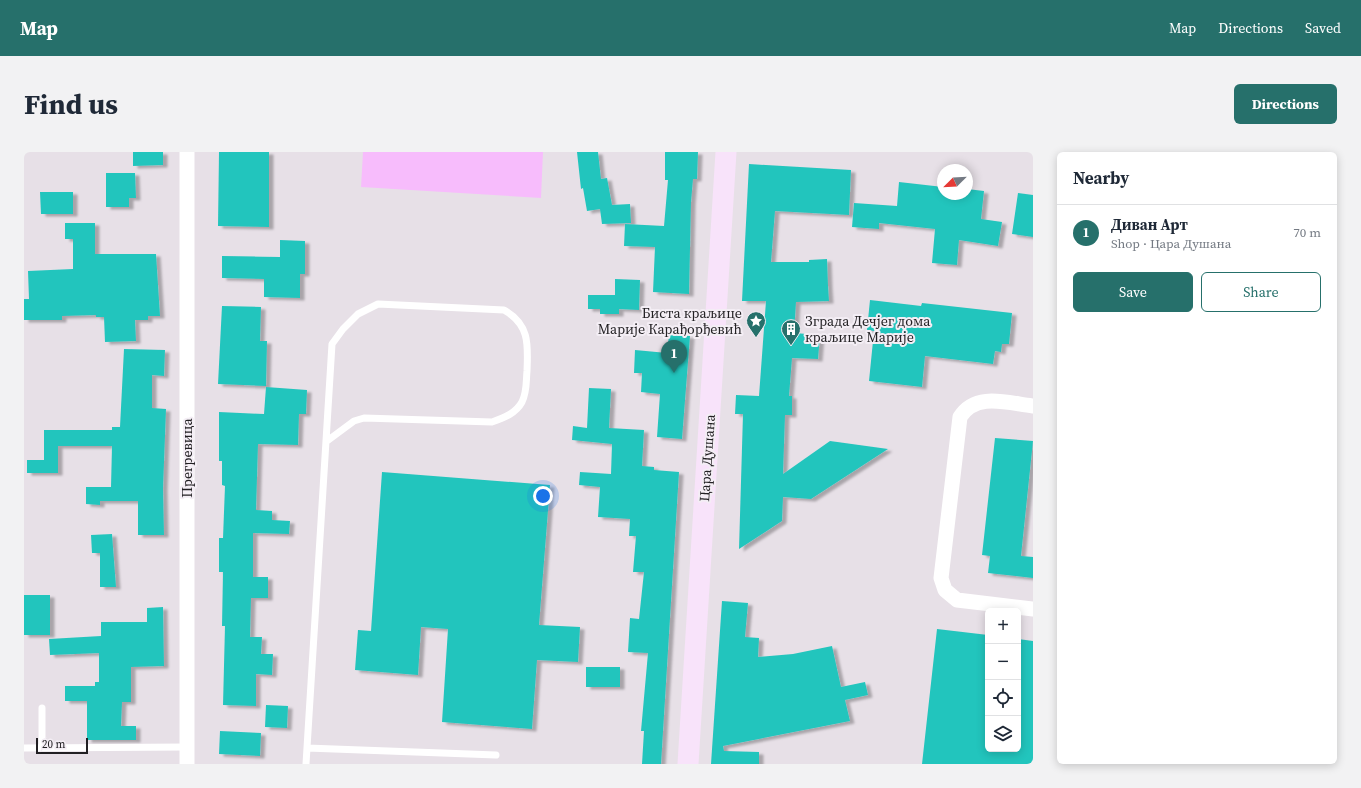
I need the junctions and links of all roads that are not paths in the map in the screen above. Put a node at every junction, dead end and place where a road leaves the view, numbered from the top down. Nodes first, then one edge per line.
1 (187, 152) edge
2 (726, 152) edge
3 (1033, 406) edge
4 (327, 440) junction
5 (1033, 609) edge
6 (42, 708) dead end
7 (187, 747) junction
8 (24, 748) edge
9 (42, 748) junction
10 (307, 748) junction
11 (496, 755) dead end
12 (187, 764) edge
13 (306, 764) edge
14 (688, 764) edge

1 - 7 street, Прегревица
2 - 14 main road, Цара Душана
3 - 5 street
4 - 4 lane
4 - 10 lane
6 - 9 lane
7 - 9 lane
7 - 12 street, Прегревица
8 - 9 lane
10 - 11 lane
10 - 13 lane

